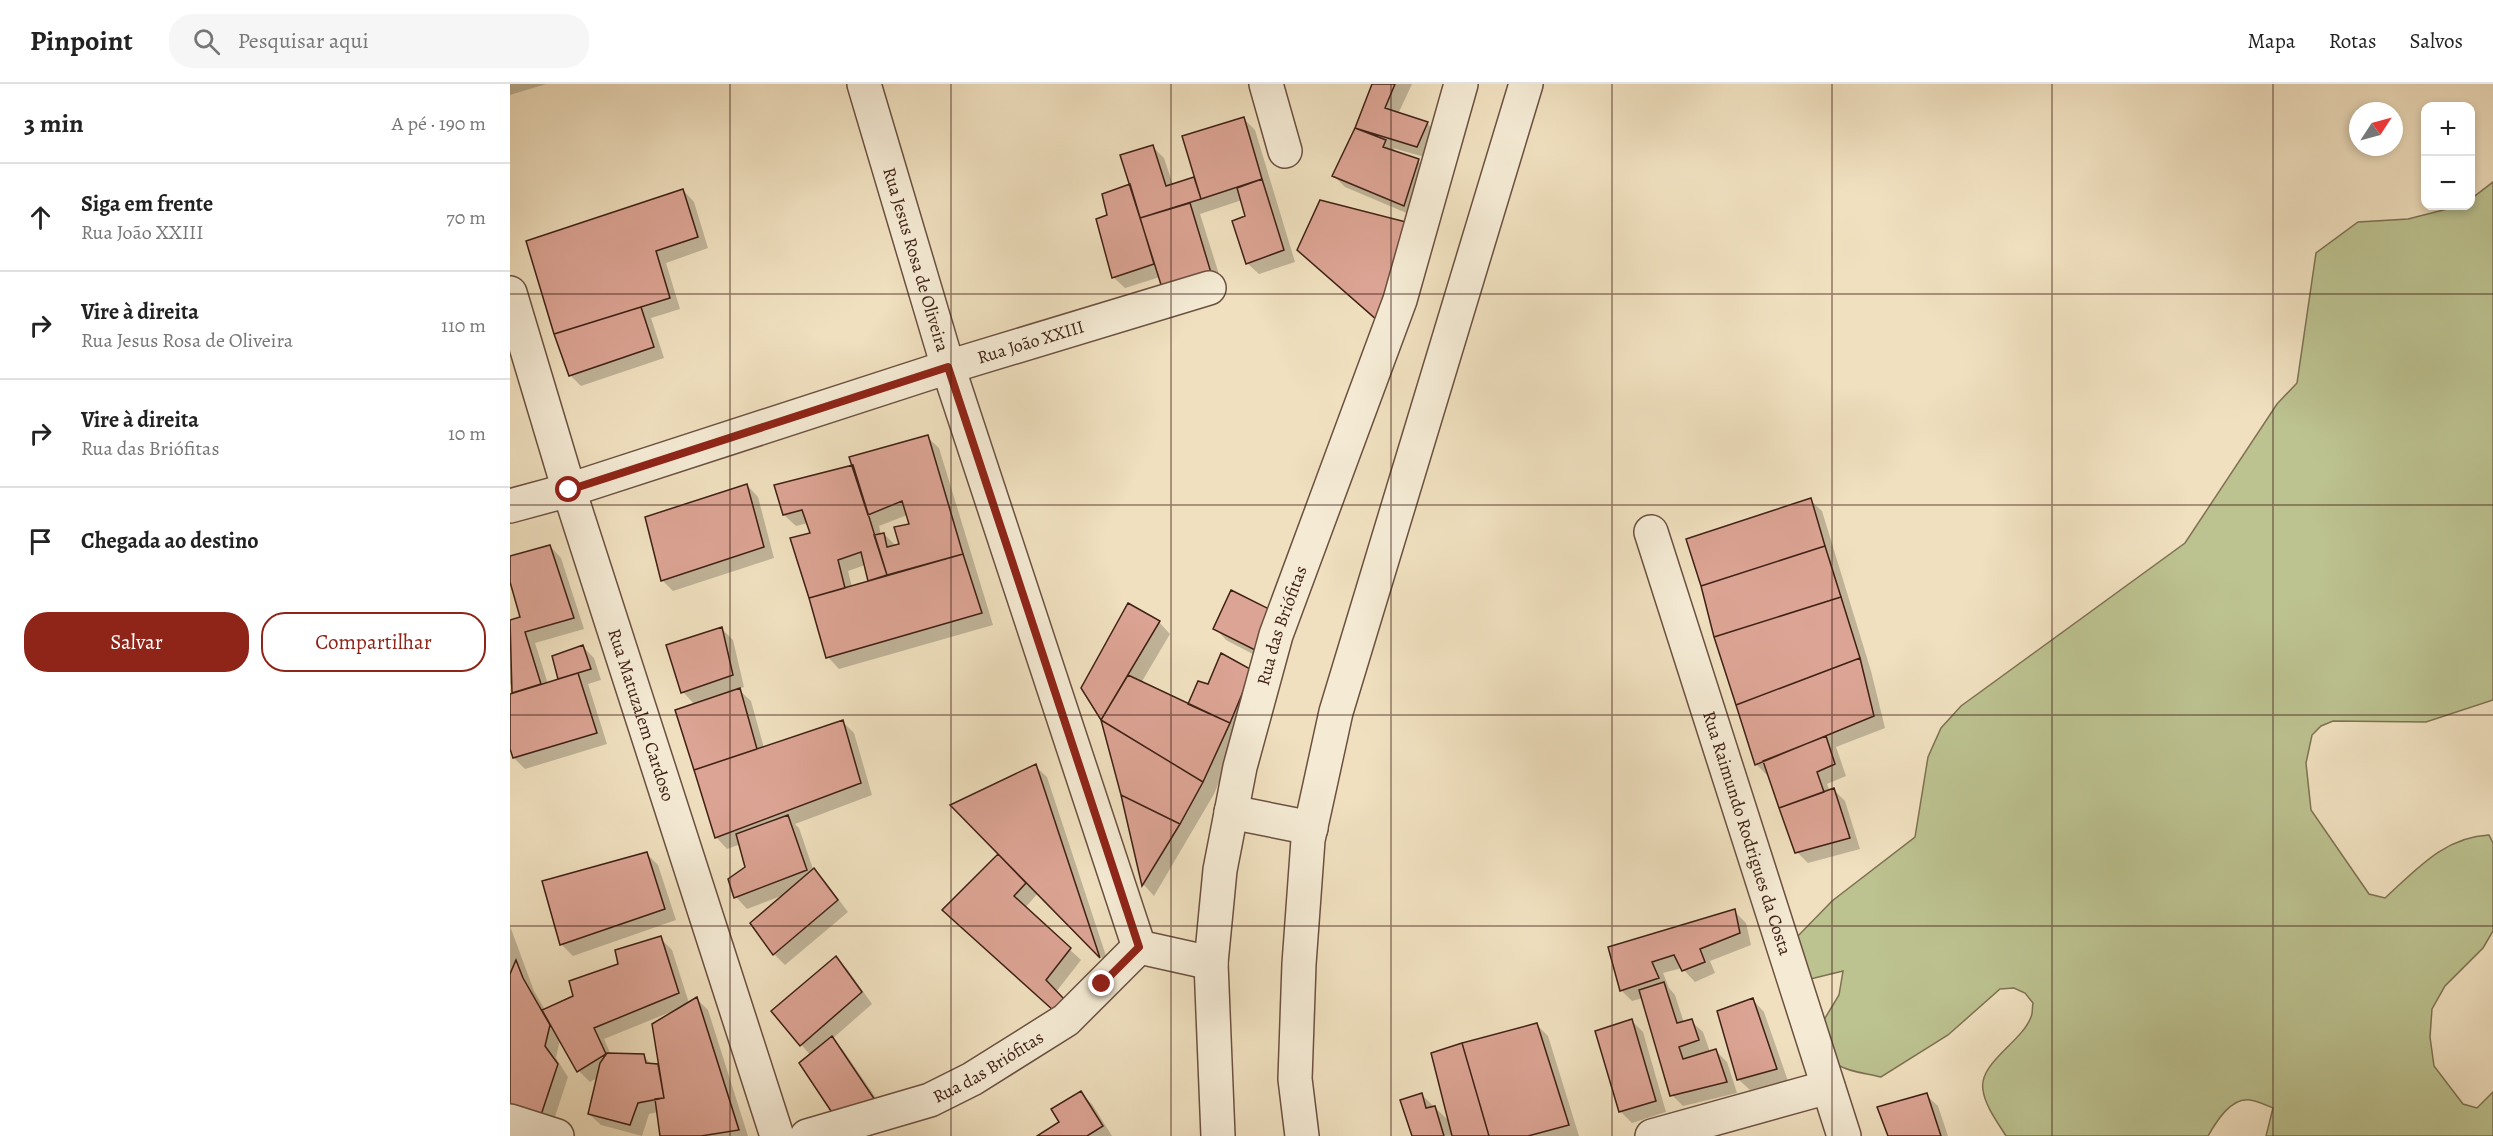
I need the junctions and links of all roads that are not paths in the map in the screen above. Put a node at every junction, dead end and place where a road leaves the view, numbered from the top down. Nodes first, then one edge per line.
1 (864, 84) edge
2 (1266, 84) edge
3 (1461, 84) edge
4 (1526, 84) edge
5 (1285, 151) dead end
6 (1209, 288) dead end
7 (510, 293) edge
8 (948, 367) junction
9 (569, 490) junction
10 (510, 506) edge
11 (1652, 532) dead end
12 (1231, 812) junction
13 (1311, 828) junction
14 (1139, 947) junction
15 (1211, 963) junction
16 (1828, 1087) junction
17 (510, 1121) edge
18 (557, 1136) edge
19 (777, 1136) edge
20 (807, 1136) edge
21 (1218, 1136) edge
22 (1302, 1136) edge
23 (1652, 1136) edge
24 (1844, 1136) edge

1 - 8 street, Rua Jesus Rosa de Oliveira
2 - 5 street
3 - 12 street, Rua das Briófitas
4 - 13 street
6 - 8 street, Rua João XXIII
7 - 9 street, Rua Matuzalem Cardoso
8 - 9 street, Rua João XXIII
8 - 14 street, Rua Jesus Rosa de Oliveira
9 - 10 street, Rua João XXIII
9 - 19 street, Rua Matuzalem Cardoso
11 - 16 street, Rua Raimundo Rodrigues da Costa
12 - 13 street
12 - 15 street, Rua das Briófitas
13 - 22 street
14 - 15 street
14 - 20 street, Rua das Briófitas
15 - 21 street, Rua das Briófitas
16 - 23 street
16 - 24 street, Rua Raimundo Rodrigues da Costa
17 - 18 street

